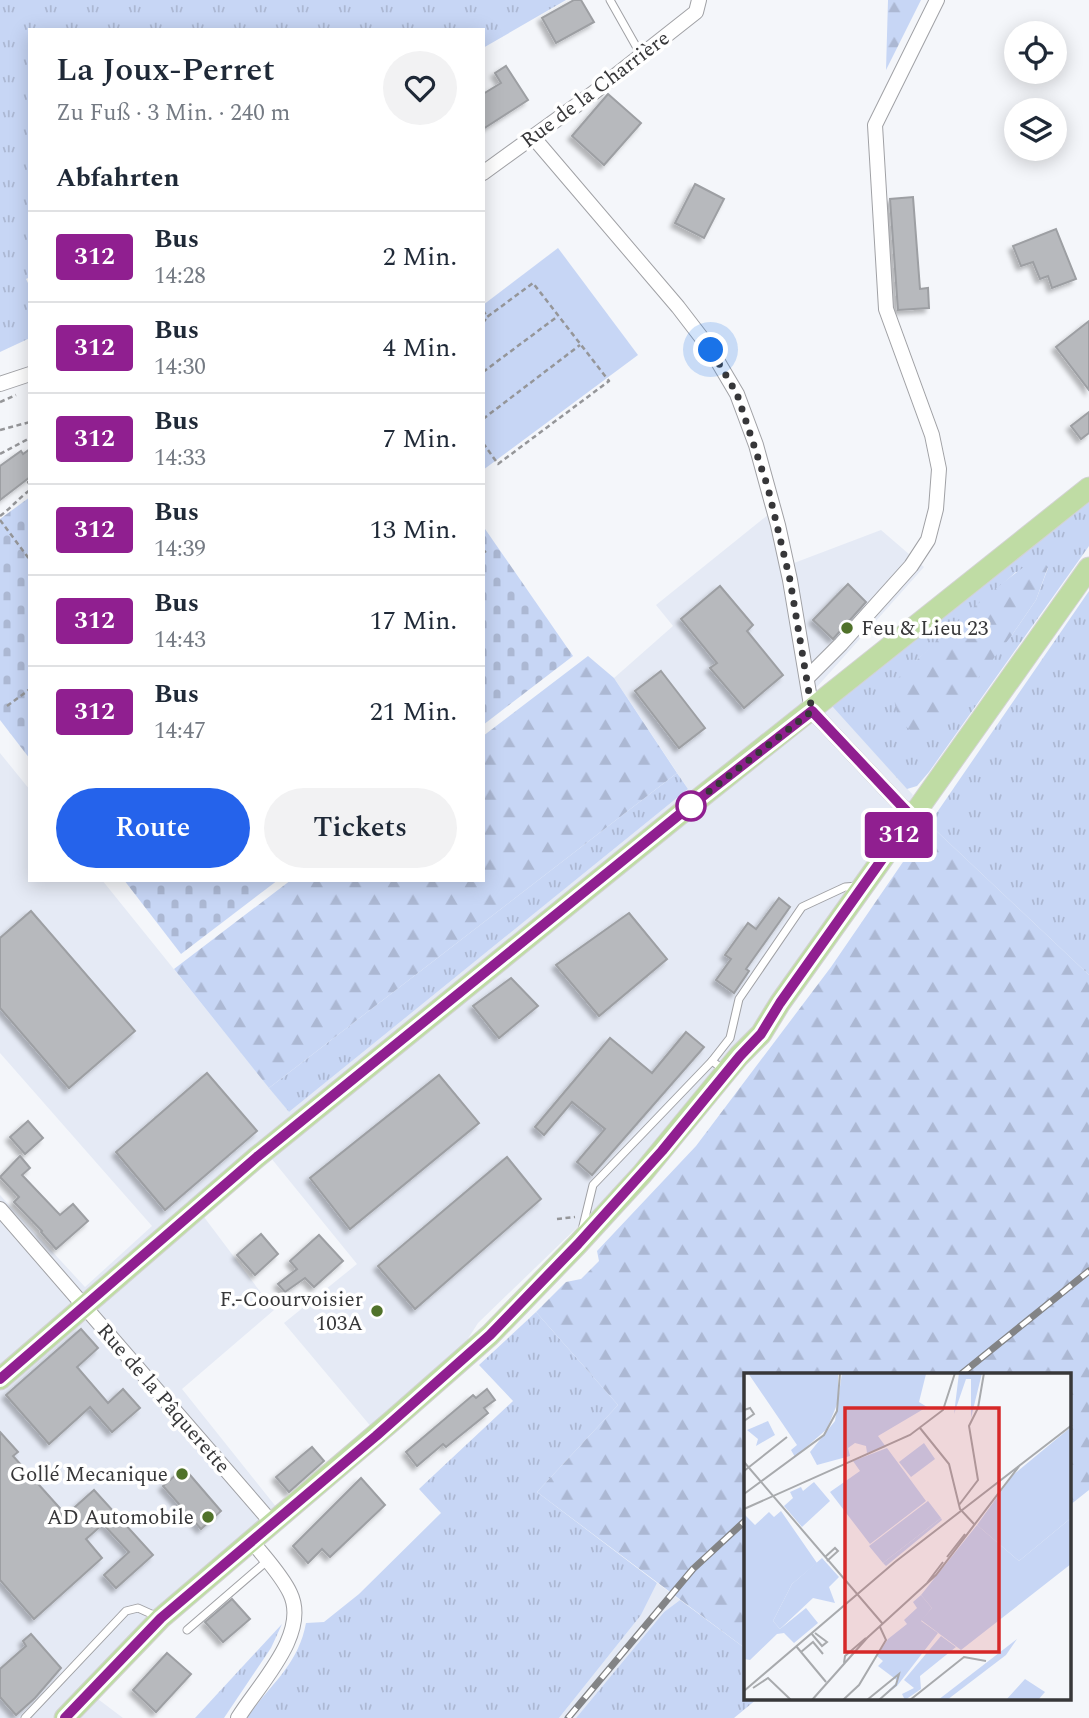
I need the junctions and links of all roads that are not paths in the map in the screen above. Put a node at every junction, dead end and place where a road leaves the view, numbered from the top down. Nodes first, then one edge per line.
1 (610, 0) edge
2 (699, 0) edge
3 (937, 0) edge
4 (641, 55) junction
5 (533, 137) junction
6 (485, 172) edge
7 (28, 375) edge
8 (0, 384) edge
9 (1089, 488) edge
10 (1089, 568) edge
11 (807, 678) junction
12 (812, 711) junction
13 (912, 817) junction
14 (865, 885) junction
15 (720, 1067) junction
16 (0, 1209) edge
17 (578, 1244) junction
18 (85, 1306) junction
19 (0, 1379) edge
20 (272, 1523) junction
21 (251, 1540) junction
22 (267, 1560) junction
23 (161, 1618) junction
24 (187, 1630) dead end
25 (25, 1718) edge
26 (65, 1718) edge
27 (238, 1718) edge

1 - 4 lane
2 - 4 street, Rue de la Charrière
3 - 11 street
4 - 5 street, Rue de la Charrière
5 - 6 street, Rue de la Charrière
5 - 11 street
7 - 8 street
9 - 12 main road
10 - 13 main road
11 - 12 street
12 - 13 street
12 - 18 main road
13 - 14 main road
14 - 15 main road
14 - 15 lane
15 - 17 main road
15 - 17 lane
16 - 18 street, Rue de la Pâquerette
17 - 20 main road
18 - 19 main road
18 - 20 street, Rue de la Pâquerette
20 - 21 main road
21 - 22 street
21 - 23 main road
22 - 24 lane
22 - 27 street
23 - 25 lane
23 - 26 main road

